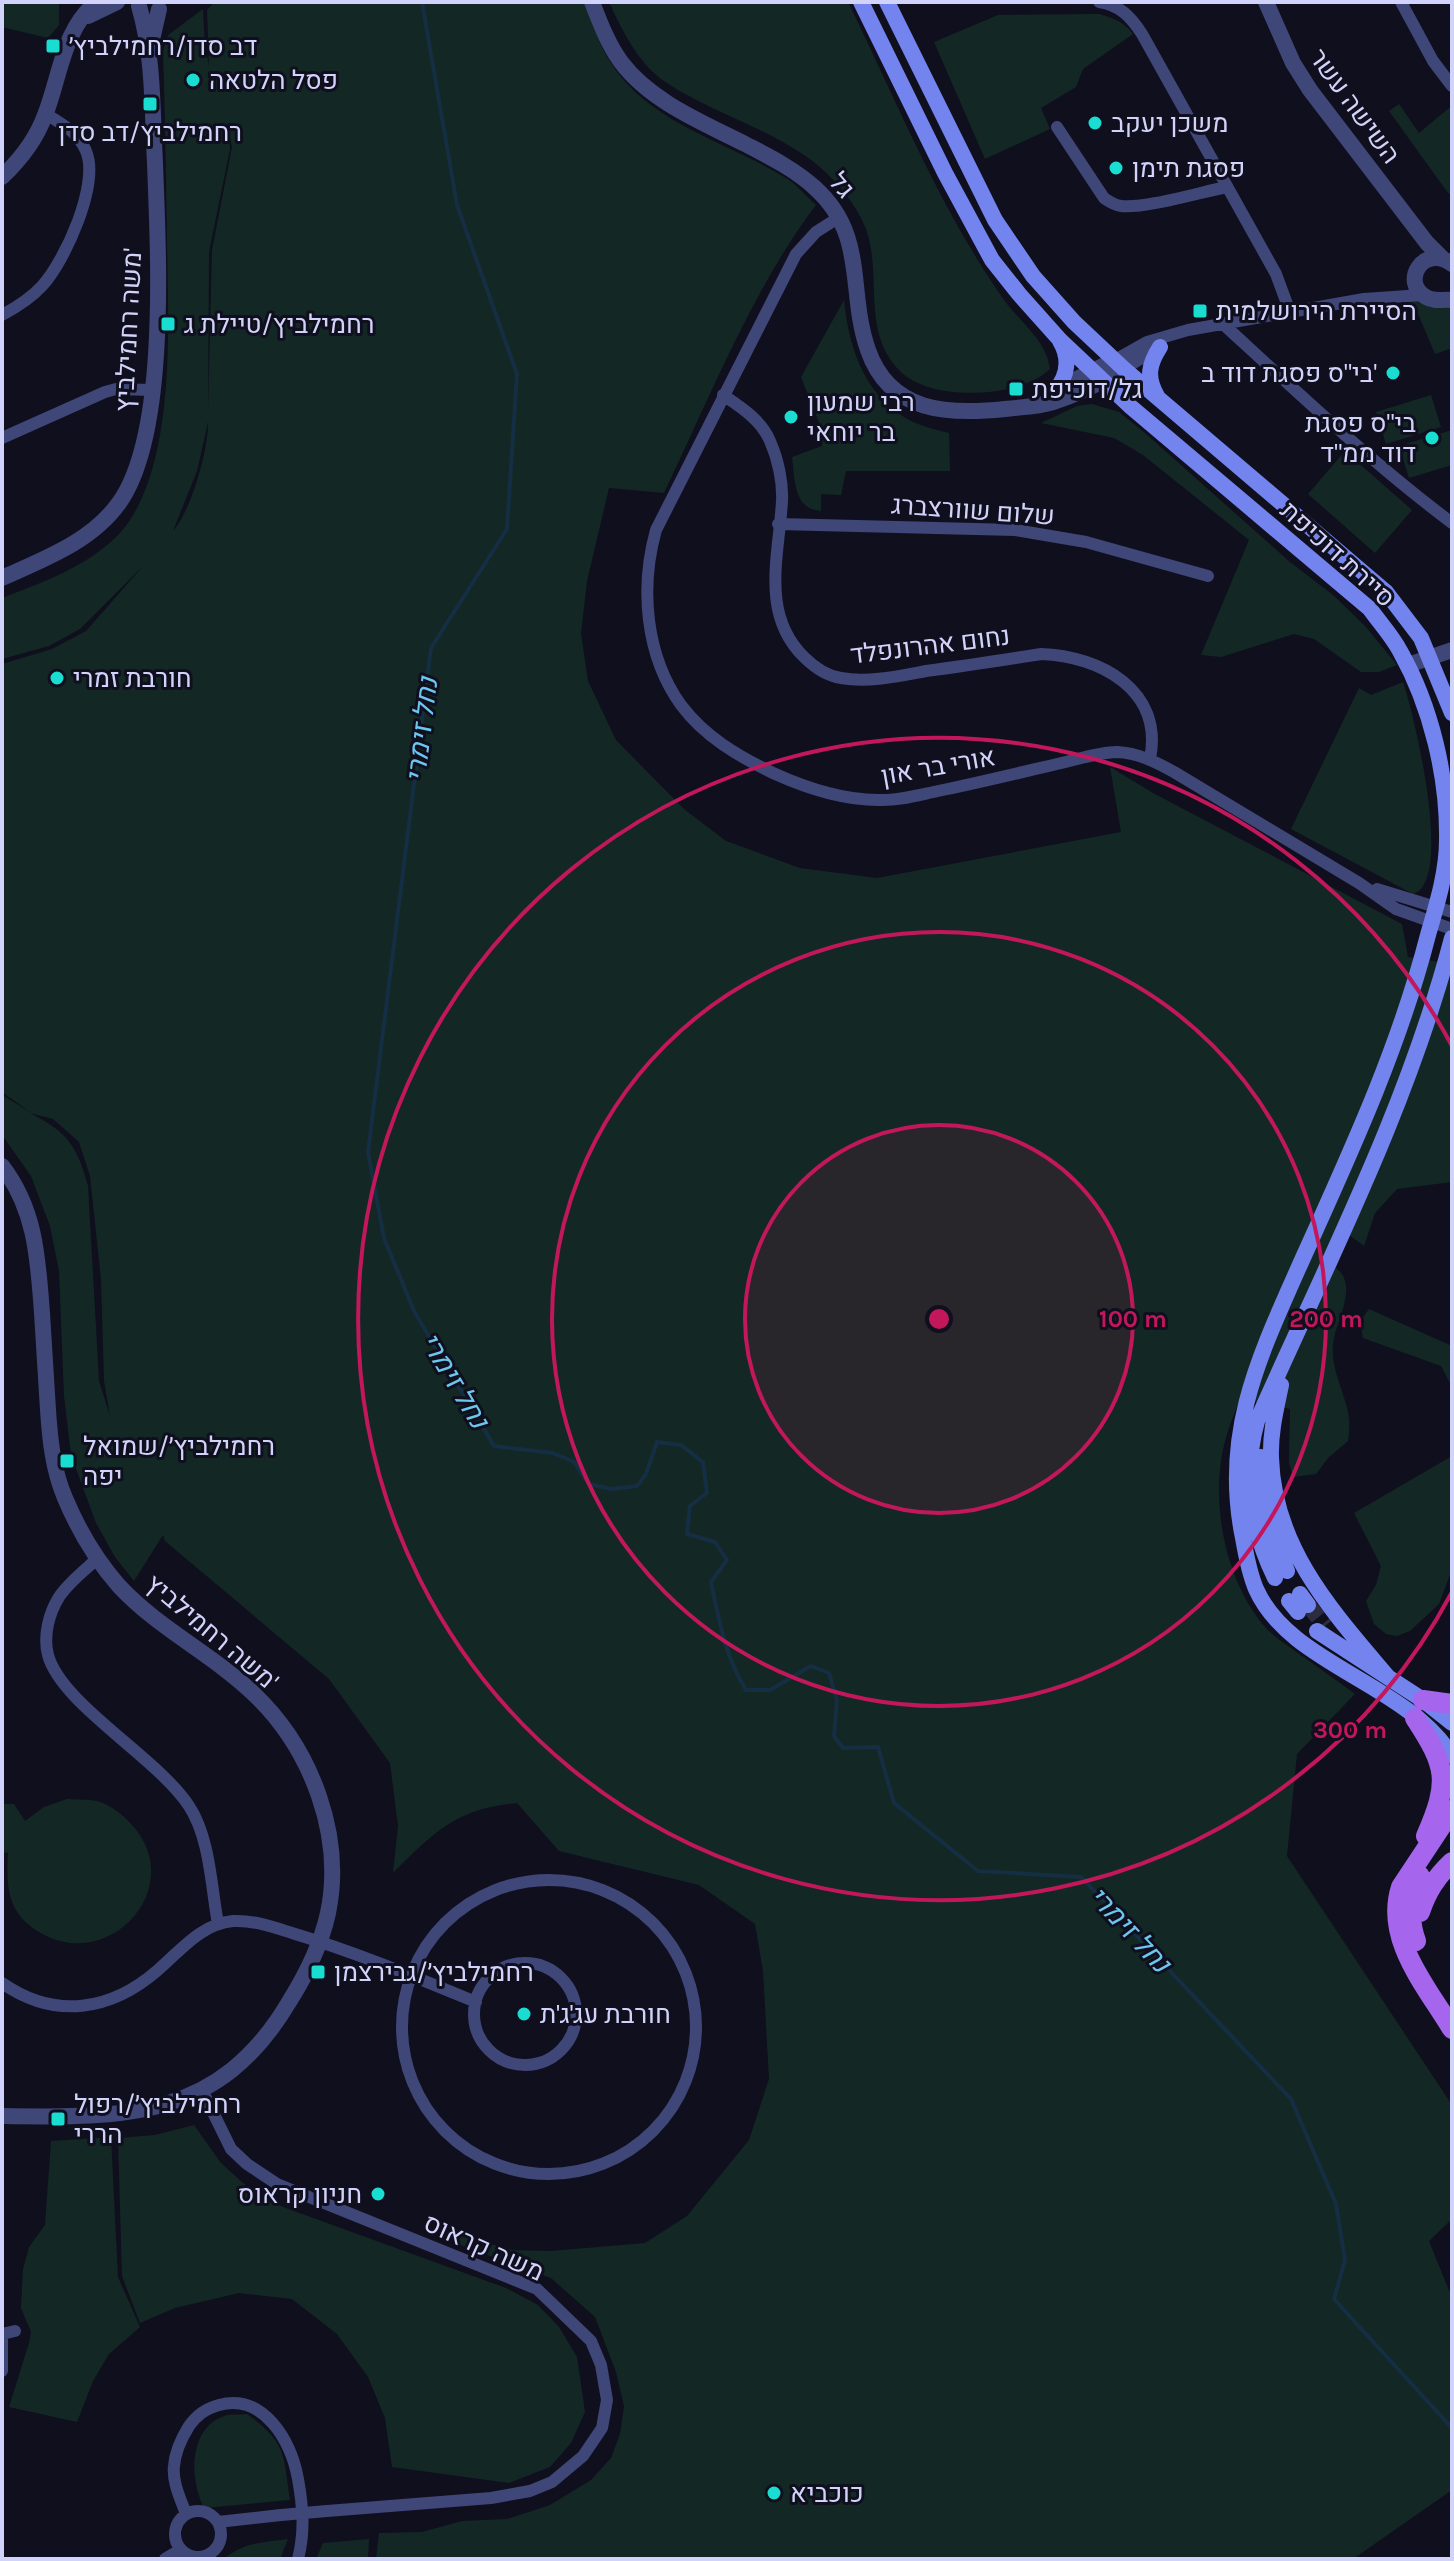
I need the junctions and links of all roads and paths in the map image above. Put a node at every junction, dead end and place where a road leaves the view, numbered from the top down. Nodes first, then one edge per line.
1 (97, 2) edge
2 (117, 2) edge
3 (592, 2) edge
4 (861, 2) edge
5 (887, 2) edge
6 (1099, 2) edge
7 (1266, 2) edge
8 (1401, 2) edge
9 (138, 4) edge
10 (164, 6) edge
11 (83, 18) junction
12 (150, 62) junction
13 (1452, 86) edge
14 (46, 114) junction
15 (1057, 127) dead end
16 (2, 177) edge
17 (1227, 187) junction
18 (838, 218) junction
19 (1417, 231) junction
20 (1447, 261) edge
21 (1418, 270) junction
22 (1422, 295) junction
23 (1364, 299) junction
24 (1452, 300) edge
25 (1290, 312) junction
26 (2, 315) edge
27 (1222, 323) junction
28 (1188, 330) junction
29 (1060, 340) junction
30 (1160, 347) junction
31 (1120, 364) junction
32 (1098, 376) junction
33 (151, 390) junction
34 (1055, 391) junction
35 (723, 395) junction
36 (1157, 397) junction
37 (996, 410) junction
38 (2, 438) edge
39 (1452, 523) edge
40 (778, 524) junction
41 (1208, 576) dead end
42 (2, 578) edge
43 (1452, 650) edge
44 (1452, 660) edge
45 (1433, 661) junction
46 (1410, 670) junction
47 (1452, 713) edge
48 (1150, 759) junction
49 (1440, 914) edge
50 (1452, 929) edge
51 (1452, 938) edge
52 (1448, 963) edge
53 (2, 1166) edge
54 (1289, 1352) junction
55 (98, 1558) junction
56 (1281, 1575) dead end
57 (1321, 1629) tunnel mouth
58 (1380, 1671) junction
59 (1452, 1704) edge
60 (1419, 1709) junction
61 (1452, 1723) edge
62 (1452, 1756) edge
63 (1452, 1810) edge
64 (1452, 1831) edge
65 (1452, 1862) edge
66 (1410, 1871) junction
67 (218, 1924) junction
68 (1414, 1935) junction
69 (319, 1941) junction
70 (412, 1976) junction
71 (2, 1983) edge
72 (476, 2002) junction
73 (1452, 2003) edge
74 (1452, 2029) edge
75 (202, 2090) junction
76 (2, 2116) edge
77 (6, 2334) edge
78 (2, 2371) edge
79 (186, 2514) junction
80 (218, 2522) junction
81 (180, 2550) junction
82 (165, 2559) edge
83 (298, 2559) edge

1 - 11 street
2 - 11 street
3 - 18 street, גל
4 - 29 main road, סיירת דוכיפת
5 - 31 main road, סיירת דוכיפת
6 - 17 street
7 - 19 street, השישה עשר
8 - 13 street
9 - 10 street
9 - 12 street, משה רחמילביץ'
10 - 12 street, משה רחמילביץ'
11 - 14 street
12 - 33 street, משה רחמילביץ'
14 - 16 street
14 - 26 street
15 - 17 street
17 - 25 street
18 - 35 street, אורי בר און
18 - 37 street, גל
19 - 20 street, השישה עשר
19 - 21 street
20 - 21 street
21 - 22 street
21 - 23 street
22 - 23 street
22 - 24 street
23 - 25 street
25 - 27 street
27 - 28 street
27 - 39 street
28 - 30 street
28 - 31 street
29 - 32 main road, סיירת דוכיפת
29 - 34 main road
30 - 31 street
30 - 36 main road
31 - 32 street, גל
31 - 36 main road, סיירת דוכיפת
32 - 34 street, גל
32 - 37 street, גל
32 - 46 main road, סיירת דוכיפת
33 - 38 street
33 - 42 street, משה רחמילביץ'
34 - 37 street, גל
35 - 40 street, נחום אהרונפלד
35 - 48 street, אורי בר און
36 - 45 main road, סיירת דוכיפת
40 - 41 street, שלום שוורצברג
40 - 48 street, נחום אהרונפלד
43 - 45 street
44 - 45 street
45 - 46 street
45 - 47 main road, סיירת דוכיפת
46 - 49 main road, סיירת דוכיפת
48 - 49 street, אורי בר און
49 - 50 street, אורי בר און
49 - 60 main road, סיירת דוכיפת
51 - 52 main road
52 - 54 main road
53 - 55 street, משה רחמילביץ'
54 - 56 main road
54 - 58 main road
55 - 67 street
55 - 69 street, משה רחמילביץ'
57 - 58 main road
58 - 60 main road
59 - 60 main road
60 - 61 main road
60 - 62 main road
60 - 66 main road
63 - 66 main road
64 - 68 main road
65 - 68 main road
66 - 74 main road
67 - 69 street
67 - 71 street
68 - 73 main road
69 - 70 street
69 - 75 street, משה רחמילביץ'
70 - 70 street
70 - 72 street
72 - 72 street
75 - 76 street, משה רחמילביץ'
75 - 80 street, משה קראוס, bridge
77 - 78 street
79 - 80 street
79 - 81 street
79 - 83 street
80 - 81 street
81 - 82 street

